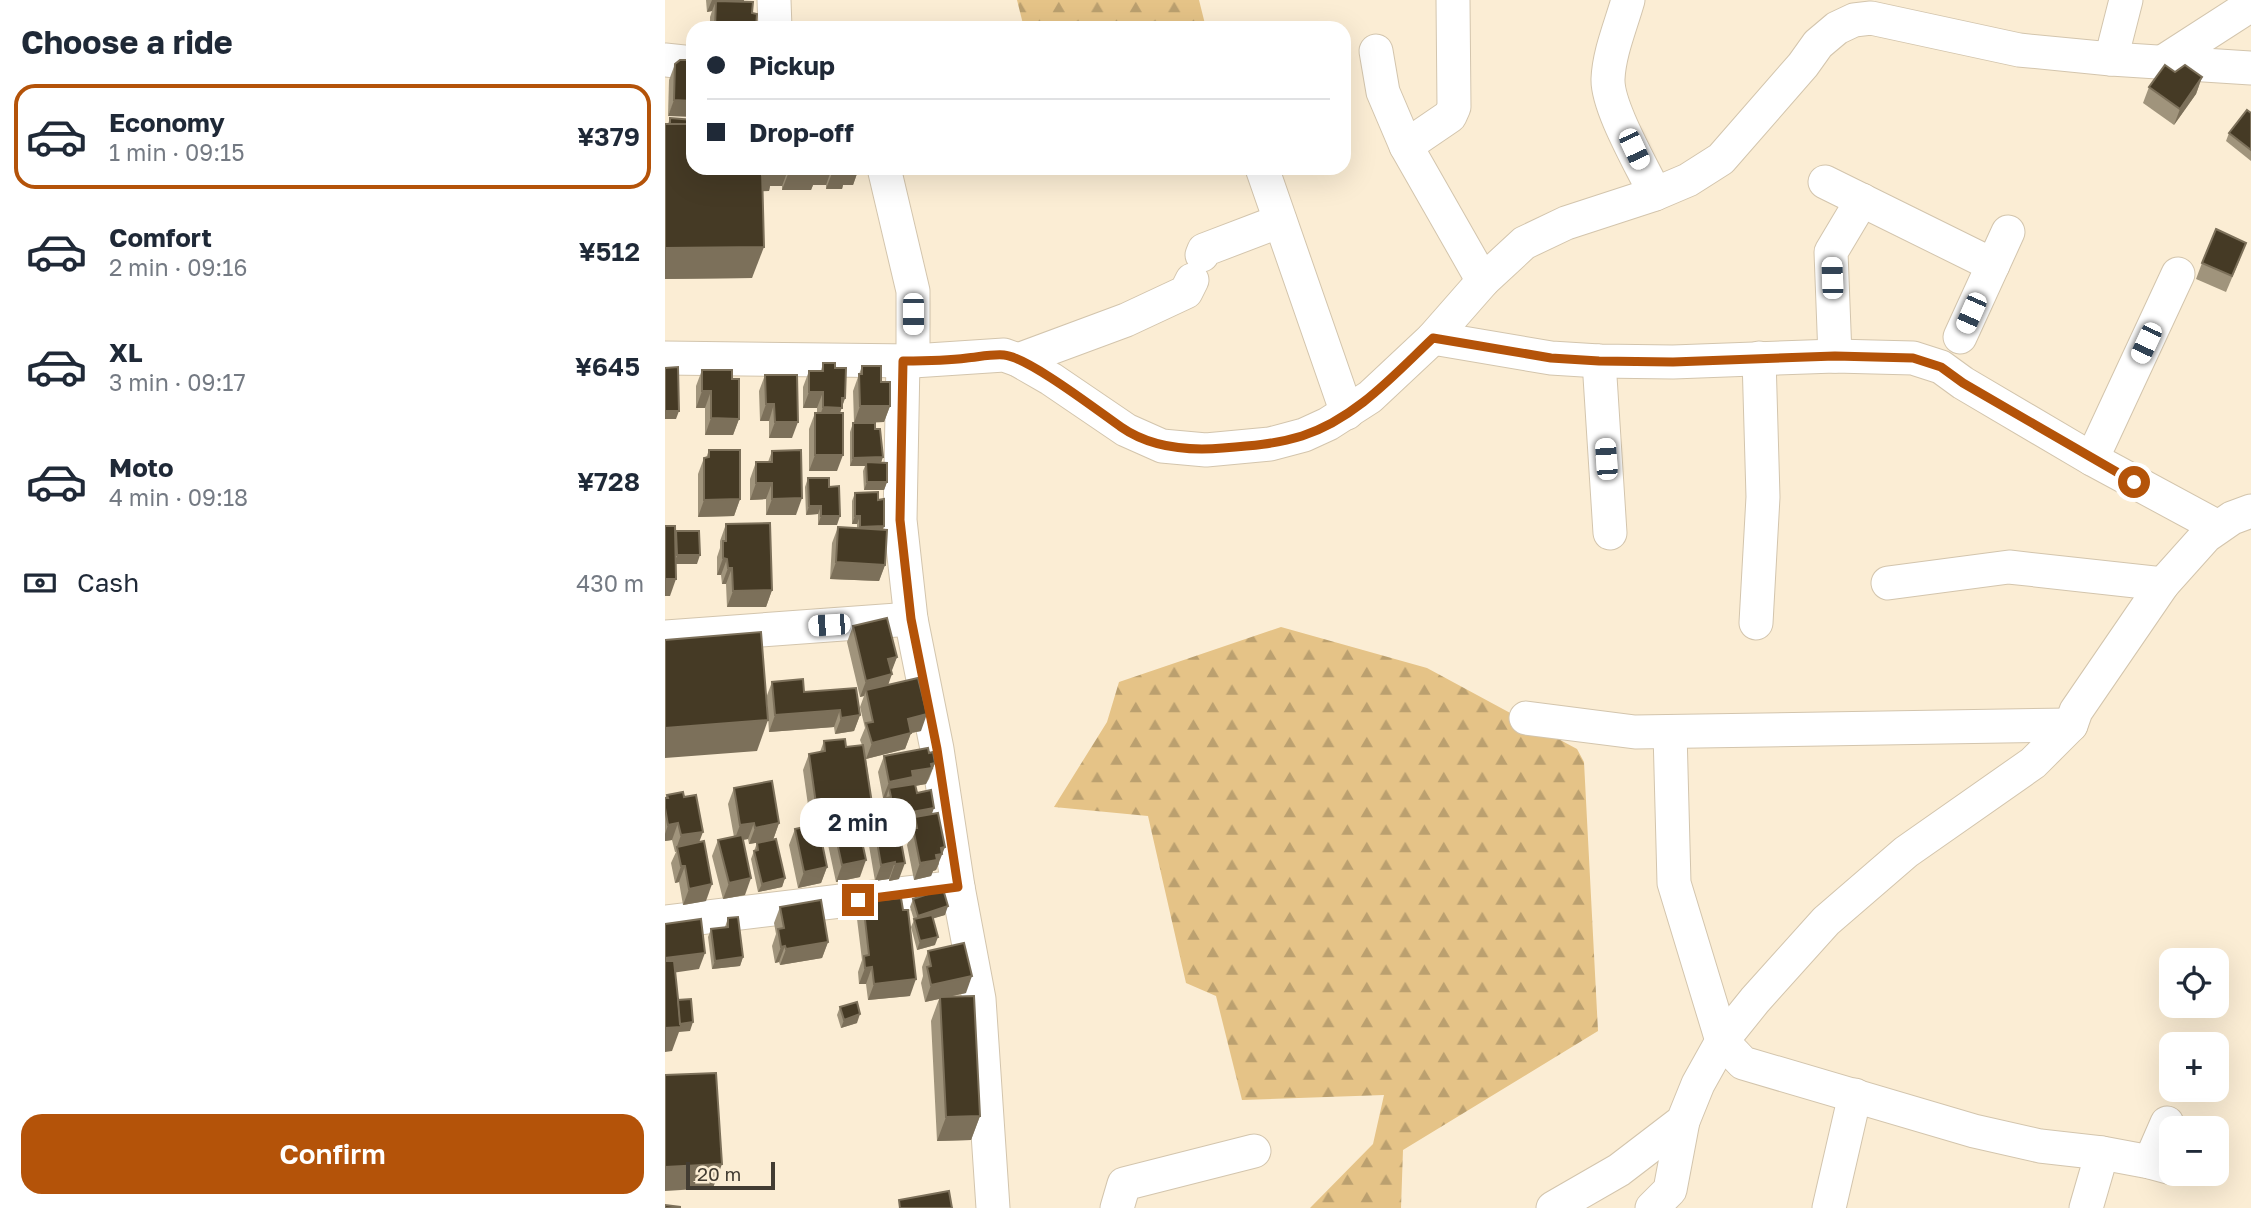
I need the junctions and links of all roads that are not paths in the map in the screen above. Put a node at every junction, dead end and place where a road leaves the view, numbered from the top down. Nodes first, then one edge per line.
1 (774, 0) edge
2 (1453, 0) edge
3 (1628, 0) edge
4 (2126, 0) edge
5 (2251, 5) edge
6 (1849, 10) edge
7 (775, 21) edge
8 (1375, 51) dead end
9 (2111, 59) junction
10 (665, 60) edge
11 (2164, 61) junction
12 (686, 62) edge
13 (2251, 68) edge
14 (1406, 146) junction
15 (886, 175) edge
16 (1264, 175) edge
17 (1825, 181) dead end
18 (1655, 194) junction
19 (1862, 200) junction
20 (1280, 221) junction
21 (2008, 232) dead end
22 (1993, 265) junction
23 (2178, 274) dead end
24 (1483, 281) junction
25 (1960, 337) dead end
26 (1433, 338) junction
27 (1835, 356) junction
28 (665, 358) edge
29 (1759, 358) junction
30 (1019, 360) junction
31 (908, 361) junction
32 (1599, 361) junction
33 (1347, 413) junction
34 (2092, 459) junction
35 (2251, 511) edge
36 (2218, 527) junction
37 (1610, 533) dead end
38 (1888, 583) dead end
39 (2163, 584) junction
40 (911, 619) junction
41 (1756, 623) dead end
42 (665, 637) edge
43 (1526, 718) dead end
44 (2071, 725) junction
45 (1670, 732) junction
46 (958, 887) junction
47 (665, 922) edge
48 (1722, 1041) junction
49 (1855, 1095) junction
50 (1683, 1121) junction
51 (1254, 1151) dead end
52 (2102, 1153) junction
53 (2159, 1165) edge
54 (993, 1208) edge
55 (1117, 1208) edge
56 (1553, 1208) edge
57 (1652, 1208) edge
58 (1829, 1208) edge
59 (2086, 1208) edge

1 - 7 street
2 - 14 street
3 - 18 street
4 - 9 street
5 - 11 street
6 - 9 street
6 - 18 street
8 - 14 street
9 - 11 street
10 - 12 street
11 - 13 street
14 - 24 street
15 - 31 street
16 - 20 street
17 - 19 street
18 - 24 street
19 - 22 street
19 - 27 street
20 - 30 street
20 - 33 street
21 - 22 street
22 - 25 street
23 - 34 street
24 - 26 street
26 - 32 street
26 - 33 street
27 - 29 street
27 - 34 street
28 - 31 street
29 - 32 street
29 - 41 street
30 - 31 street
30 - 33 street
31 - 40 street
32 - 37 street
34 - 36 street
35 - 36 street
36 - 39 street
38 - 39 street
39 - 44 street
40 - 42 street
40 - 46 street
43 - 45 street
44 - 45 street
44 - 48 street
45 - 48 street
46 - 47 street
46 - 54 street
48 - 49 street
48 - 50 street
49 - 52 street
49 - 58 street
50 - 56 street
50 - 57 street
51 - 55 street
52 - 53 street
52 - 59 street

